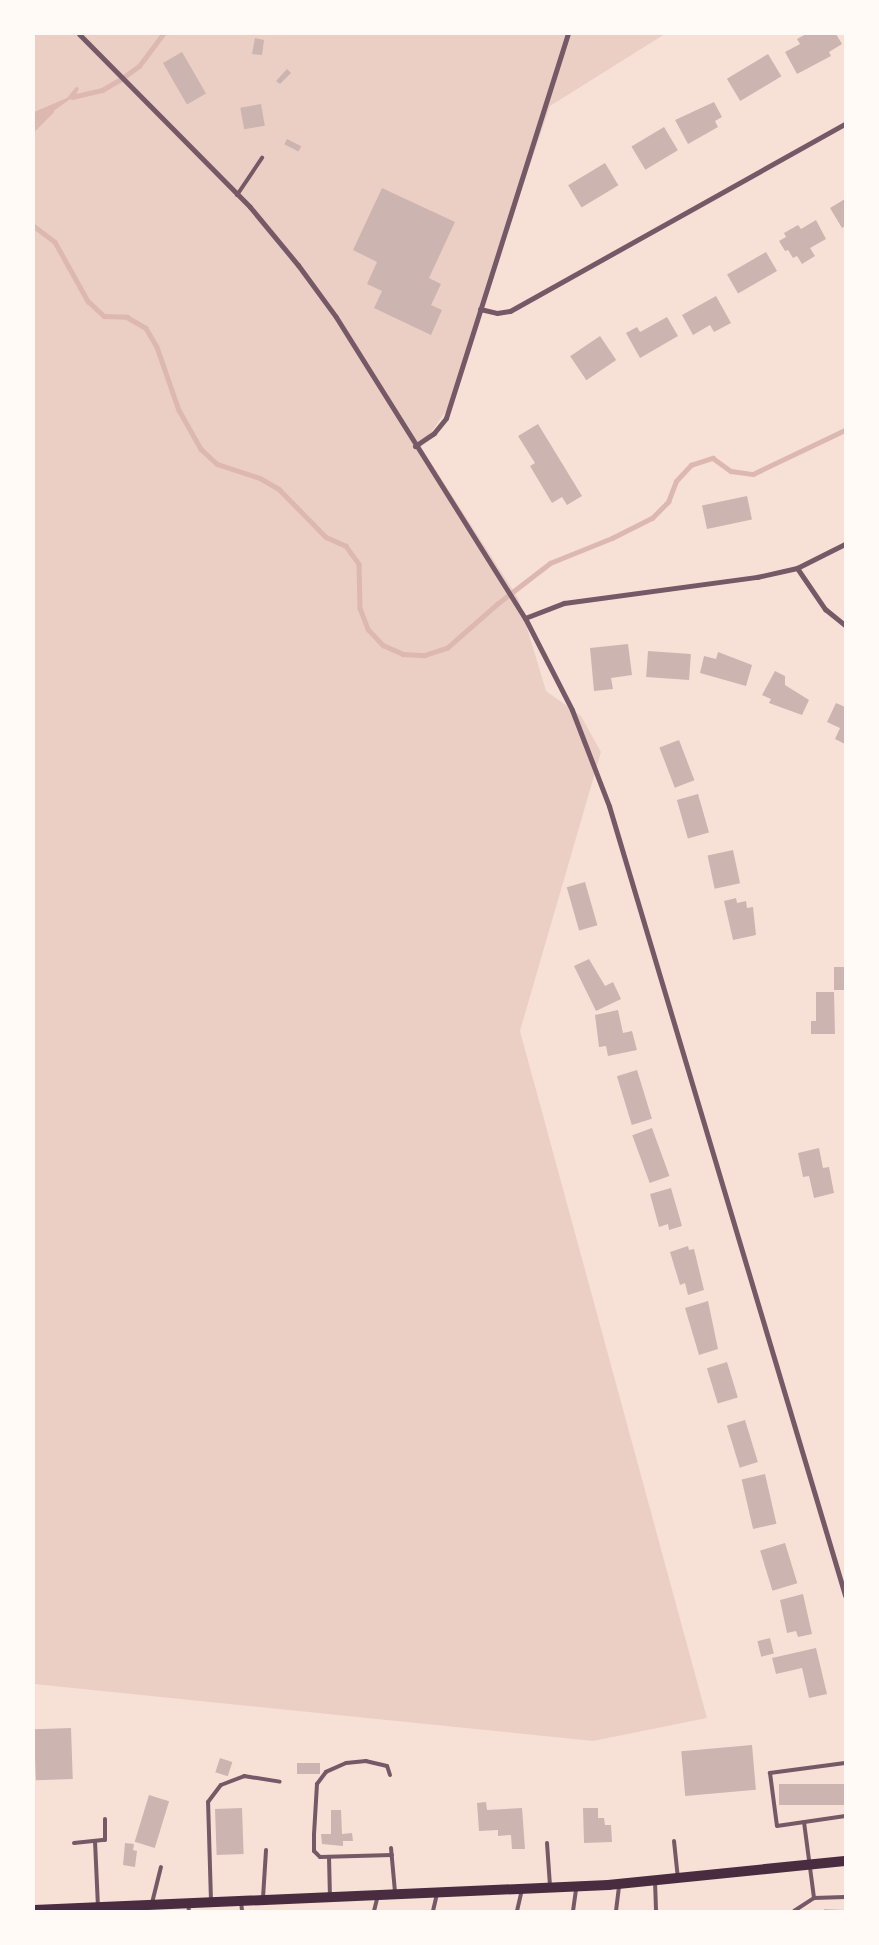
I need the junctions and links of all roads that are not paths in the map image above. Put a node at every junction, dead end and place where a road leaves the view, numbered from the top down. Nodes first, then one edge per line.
1 (80, 34) edge
2 (568, 34) edge
3 (845, 124) edge
4 (262, 158) dead end
5 (237, 195) junction
6 (480, 309) junction
7 (416, 446) junction
8 (845, 544) edge
9 (797, 568) junction
10 (525, 618) junction
11 (845, 625) edge
12 (845, 1595) edge
13 (845, 1763) edge
14 (390, 1775) dead end
15 (280, 1782) dead end
16 (845, 1816) edge
17 (105, 1819) dead end
18 (804, 1822) junction
19 (95, 1841) junction
20 (674, 1841) dead end
21 (74, 1843) dead end
22 (547, 1844) dead end
23 (391, 1848) dead end
24 (266, 1850) dead end
25 (392, 1855) junction
26 (328, 1857) junction
27 (845, 1861) edge
28 (810, 1865) junction
29 (161, 1867) dead end
30 (678, 1880) junction
31 (655, 1882) junction
32 (620, 1884) junction
33 (576, 1887) junction
34 (550, 1888) junction
35 (522, 1889) junction
36 (437, 1893) junction
37 (378, 1895) junction
38 (395, 1895) junction
39 (330, 1897) junction
40 (845, 1897) edge
41 (814, 1898) junction
42 (263, 1900) junction
43 (211, 1902) junction
44 (152, 1905) junction
45 (241, 1906) edge
46 (98, 1907) junction
47 (189, 1907) edge
48 (139, 1908) edge
49 (34, 1910) edge
50 (374, 1911) edge
51 (433, 1911) edge
52 (517, 1911) edge
53 (573, 1911) edge
54 (616, 1911) edge
55 (656, 1911) edge
56 (794, 1911) edge

1 - 5 street
2 - 6 street
3 - 6 street
4 - 5 lane
5 - 7 street
6 - 7 street
7 - 10 street
8 - 9 street
9 - 10 street
9 - 11 street
10 - 12 street
13 - 18 lane
14 - 26 lane
15 - 43 lane
16 - 18 lane
17 - 19 lane
18 - 28 lane
19 - 21 lane
19 - 46 lane
20 - 30 lane
22 - 34 lane
23 - 25 lane
24 - 42 lane
25 - 26 lane
25 - 38 lane
26 - 39 lane
27 - 28 main road
28 - 30 main road
28 - 41 lane
29 - 44 lane
30 - 31 main road
31 - 32 main road
31 - 55 lane
32 - 33 main road
32 - 54 lane
33 - 34 main road
33 - 53 lane
34 - 35 main road
35 - 36 main road
35 - 52 lane
36 - 38 main road
36 - 51 lane
37 - 38 main road
37 - 39 main road
37 - 50 lane
39 - 42 main road
40 - 41 lane
41 - 56 lane
42 - 45 main road
43 - 45 main road
43 - 47 main road
44 - 47 main road
44 - 48 main road
46 - 48 main road
46 - 49 main road

